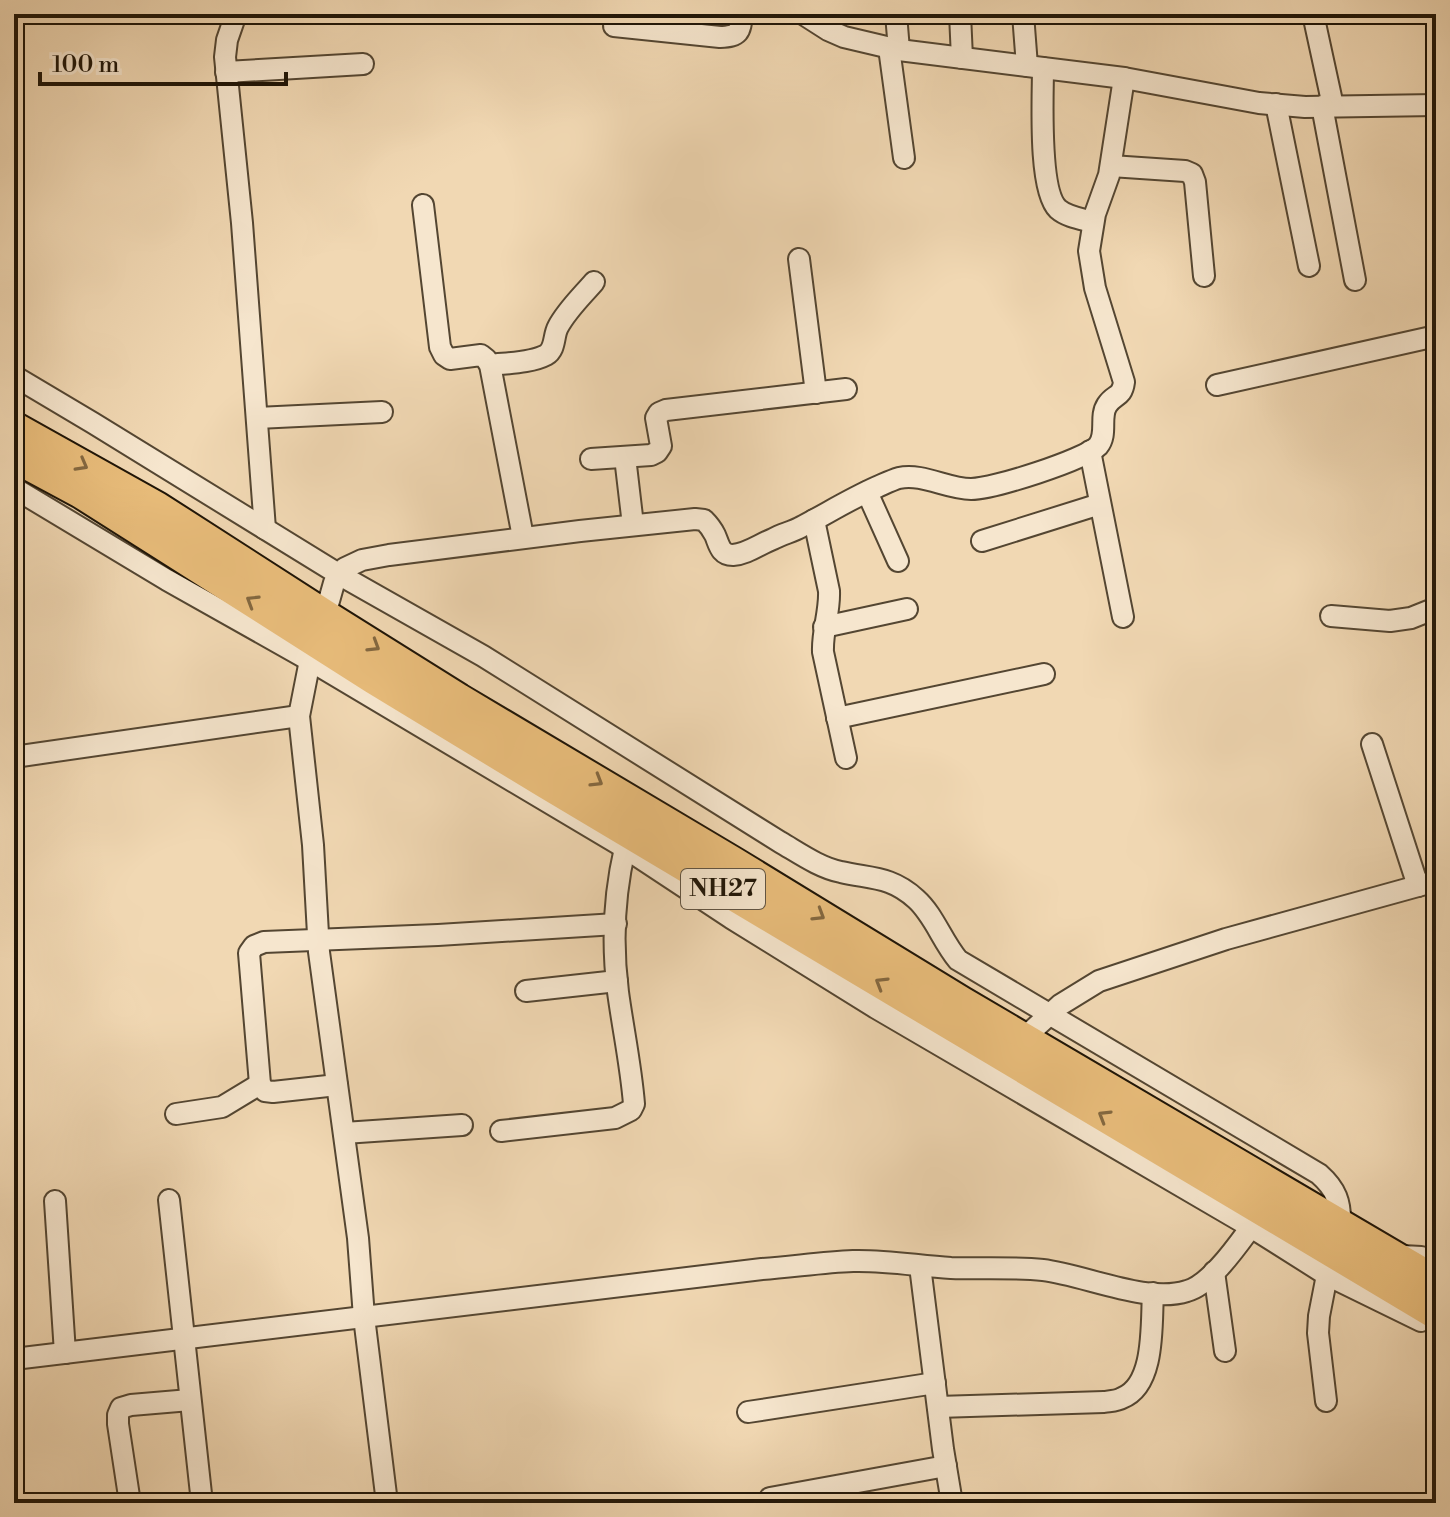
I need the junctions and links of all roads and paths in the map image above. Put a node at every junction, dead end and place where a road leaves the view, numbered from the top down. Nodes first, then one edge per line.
1 (236, 14) edge
2 (742, 14) edge
3 (896, 14) edge
4 (960, 14) edge
5 (1023, 14) edge
6 (1313, 14) edge
7 (809, 16) edge
8 (614, 26) dead end
9 (894, 49) junction
10 (962, 58) junction
11 (363, 64) dead end
12 (1035, 67) junction
13 (226, 72) junction
14 (1124, 78) junction
15 (1276, 104) junction
16 (1436, 105) edge
17 (1328, 106) junction
18 (904, 158) dead end
19 (1111, 166) junction
20 (423, 205) dead end
21 (1093, 222) junction
22 (799, 259) dead end
23 (1309, 266) dead end
24 (1204, 276) dead end
25 (1355, 280) dead end
26 (594, 282) dead end
27 (1436, 336) edge
28 (490, 365) junction
29 (14, 376) edge
30 (1217, 385) dead end
31 (846, 389) dead end
32 (816, 393) junction
33 (382, 412) dead end
34 (257, 418) junction
35 (14, 427) edge
36 (1090, 451) junction
37 (14, 457) edge
38 (625, 457) junction
39 (591, 459) dead end
40 (14, 488) edge
41 (867, 492) junction
42 (1100, 504) junction
43 (814, 520) junction
44 (633, 525) junction
45 (265, 529) junction
46 (523, 537) junction
47 (982, 541) dead end
48 (898, 561) dead end
49 (340, 575) junction
50 (1436, 608) edge
51 (907, 609) dead end
52 (1331, 616) dead end
53 (1123, 617) dead end
54 (824, 627) junction
55 (316, 638) junction
56 (1044, 674) dead end
57 (299, 716) junction
58 (837, 718) junction
59 (1372, 744) dead end
60 (14, 757) edge
61 (846, 758) dead end
62 (625, 848) junction
63 (1427, 884) edge
64 (616, 924) junction
65 (319, 941) junction
66 (617, 981) junction
67 (526, 991) dead end
68 (1049, 1014) junction
69 (1024, 1038) junction
70 (260, 1084) junction
71 (337, 1085) junction
72 (176, 1114) dead end
73 (462, 1125) dead end
74 (501, 1131) dead end
75 (344, 1133) junction
76 (169, 1200) dead end
77 (55, 1201) dead end
78 (1340, 1225) junction
79 (1251, 1227) junction
80 (1436, 1261) edge
81 (920, 1266) junction
82 (1386, 1268) junction
83 (1214, 1272) junction
84 (1327, 1275) junction
85 (1436, 1281) edge
86 (1153, 1293) junction
87 (364, 1317) junction
88 (1428, 1318) edge
89 (1436, 1337) edge
90 (183, 1338) junction
91 (1225, 1351) dead end
92 (65, 1353) junction
93 (14, 1359) edge
94 (935, 1383) junction
95 (190, 1400) junction
96 (1326, 1401) dead end
97 (938, 1407) junction
98 (748, 1412) dead end
99 (946, 1466) junction
100 (770, 1498) dead end
101 (130, 1503) edge
102 (202, 1503) edge
103 (387, 1503) edge
104 (952, 1503) edge

1 - 13 street
2 - 8 street
3 - 9 street
4 - 10 street
5 - 12 street
6 - 17 street
7 - 9 street
9 - 10 street
9 - 18 street
10 - 12 street
11 - 13 street
12 - 14 street
12 - 21 street
13 - 34 street
14 - 15 street
14 - 19 street
15 - 17 street
15 - 23 street
16 - 17 street
17 - 25 street
19 - 21 street
19 - 24 street
20 - 28 street
21 - 36 street
22 - 32 street
26 - 28 street
27 - 30 street
28 - 46 street
29 - 45 street
31 - 32 street
32 - 38 street
33 - 34 street
34 - 45 street
35 -> 55 highway, NH27
36 - 41 street
36 - 42 street
55 -> 37 highway, NH27
38 - 39 street
38 - 44 street
40 - 55 street
41 - 43 street
41 - 48 street
42 - 47 street
42 - 53 street
43 - 44 street
43 - 54 street
44 - 46 street
45 - 49 street
46 - 49 street
49 - 55 street
49 - 68 street
50 - 52 street
51 - 54 street
54 - 58 street
55 - 57 street
55 - 62 street
55 -> 69 highway, NH27
82 -> 55 highway, NH27
56 - 58 street
57 - 60 street
57 - 65 street
58 - 61 street
59 - 63 street
62 - 64 street
62 - 79 street
63 - 68 street
64 - 65 street
64 - 66 street
65 - 70 street
65 - 71 street
66 - 67 street
66 - 74 street
68 - 69 street
68 - 78 street
69 - 78 highway, NH27
70 - 71 street
70 - 72 street
71 - 75 street
73 - 75 street
75 - 87 street
76 - 90 street
77 - 92 street
78 - 82 highway, NH27
79 - 83 street
79 - 84 street
80 - 82 street
81 - 86 street
81 - 87 street
81 - 94 street
82 - 85 highway, NH27
82 - 88 highway, NH27
83 - 86 street
83 - 91 street
84 - 88 street
84 - 96 street
86 - 97 street
87 - 90 street
87 - 103 street
88 - 89 street
90 - 92 street
90 - 95 street
92 - 93 street
94 - 97 street
94 - 98 street
95 - 101 street
95 - 102 street
97 - 99 street
99 - 100 street
99 - 104 street

